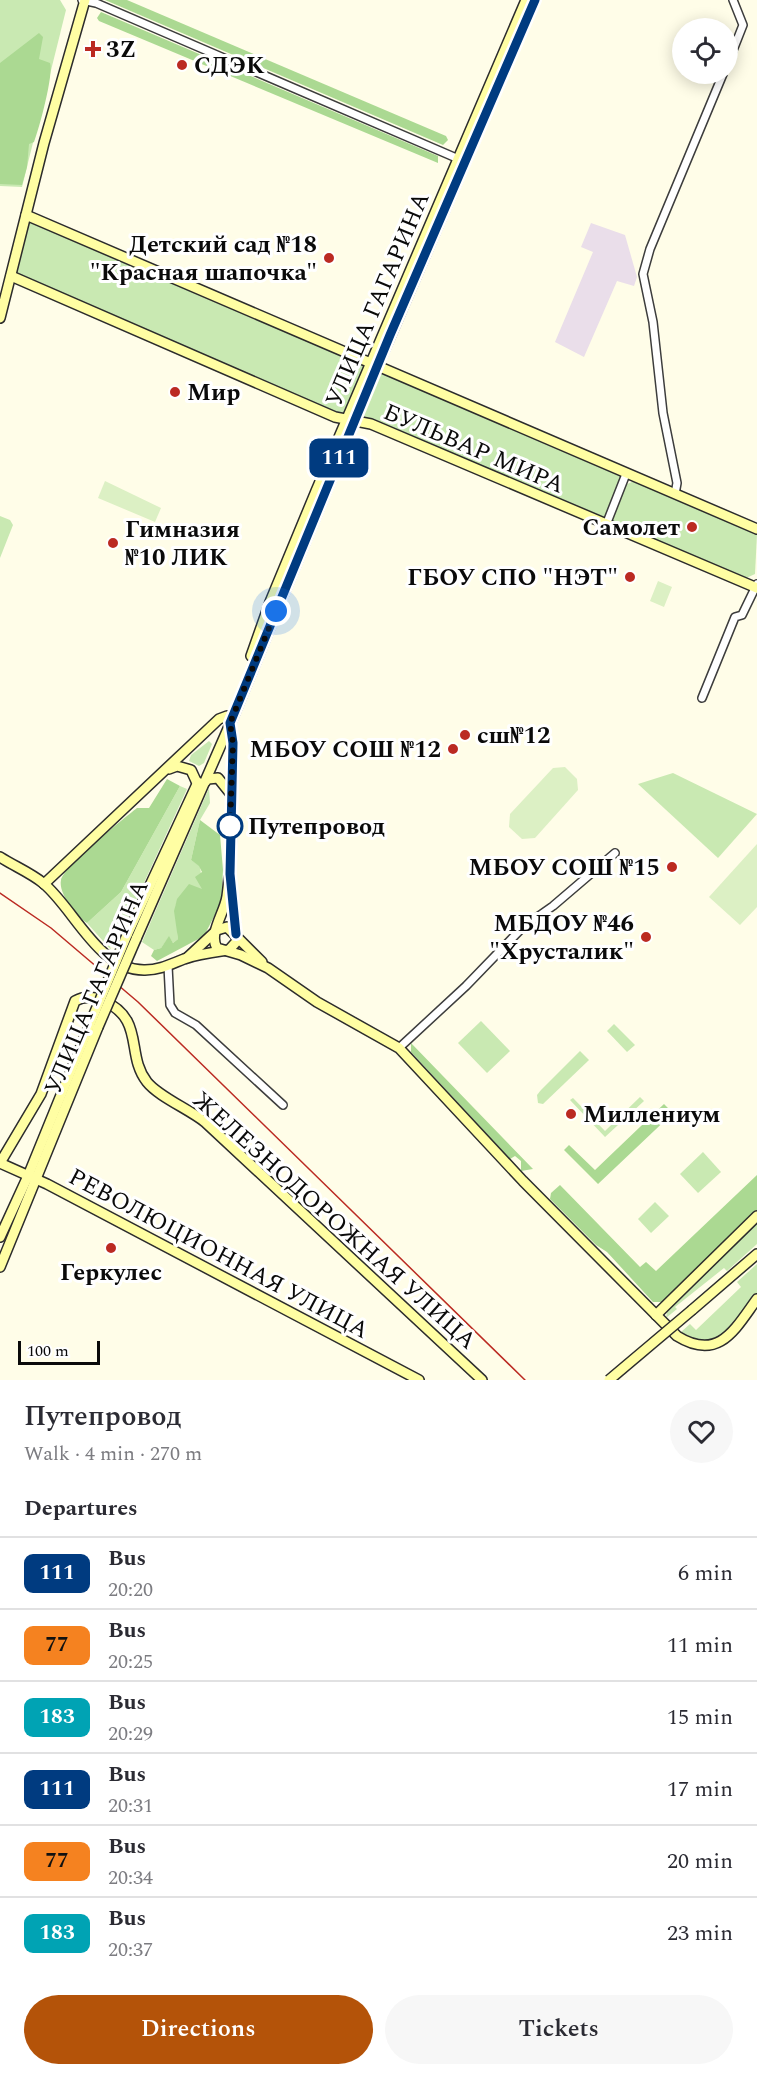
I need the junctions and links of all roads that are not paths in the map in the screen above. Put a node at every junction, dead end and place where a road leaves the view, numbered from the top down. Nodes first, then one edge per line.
1 (84, 0) edge
2 (526, 0) edge
3 (535, 0) edge
4 (733, 0) edge
5 (738, 38) edge
6 (719, 84) edge
7 (462, 161) junction
8 (26, 214) junction
9 (11, 276) junction
10 (0, 318) edge
11 (374, 363) junction
12 (350, 421) junction
13 (626, 474) junction
14 (675, 494) junction
15 (606, 525) junction
16 (757, 529) edge
17 (757, 586) edge
18 (702, 698) dead end
19 (229, 719) junction
20 (167, 770) junction
21 (200, 784) junction
22 (230, 794) junction
23 (615, 852) dead end
24 (0, 858) edge
25 (230, 874) junction
26 (44, 884) junction
27 (217, 930) junction
28 (236, 934) junction
29 (223, 951) junction
30 (186, 958) junction
31 (168, 966) junction
32 (268, 968) junction
33 (399, 1048) junction
34 (283, 1105) dead end
35 (0, 1163) edge
36 (33, 1178) junction
37 (757, 1216) edge
38 (0, 1237) edge
39 (757, 1254) edge
40 (0, 1267) edge
41 (757, 1299) edge
42 (656, 1315) junction
43 (419, 1380) edge
44 (482, 1380) edge
45 (609, 1380) edge

1 - 7 street
1 - 8 main road
2 - 7 main road, УЛИЦА ГАГАРИНА
3 - 7 main road, УЛИЦА ГАГАРИНА
4 - 5 street
6 - 14 street
7 - 11 main road, УЛИЦА ГАГАРИНА
8 - 9 main road
8 - 11 main road, БУЛЬВАР МИРА
9 - 10 main road
9 - 12 main road, БУЛЬВАР МИРА
11 - 12 main road, УЛИЦА ГАГАРИНА
11 - 13 main road, БУЛЬВАР МИРА
12 - 15 main road, БУЛЬВАР МИРА
12 - 19 main road, УЛИЦА ГАГАРИНА
13 - 14 main road, БУЛЬВАР МИРА
13 - 15 street
14 - 16 main road, БУЛЬВАР МИРА
15 - 17 main road, БУЛЬВАР МИРА
17 - 18 street
19 - 20 main road
19 - 21 main road, УЛИЦА ГАГАРИНА
19 - 22 main road, УЛИЦА ГАГАРИНА
20 - 21 main road
20 - 26 main road
21 - 22 main road
21 - 36 main road, УЛИЦА ГАГАРИНА, bridge
22 - 25 main road, УЛИЦА ГАГАРИНА
23 - 33 street
24 - 26 main road
25 - 27 main road, УЛИЦА ГАГАРИНА
25 - 28 main road, УЛИЦА ГАГАРИНА
26 - 31 main road
27 - 28 main road
27 - 29 main road
27 - 30 main road
28 - 29 main road
28 - 32 main road
29 - 30 main road
29 - 32 main road
30 - 31 main road
31 - 34 street
32 - 33 main road
33 - 42 main road
35 - 36 main road, РЕВОЛЮЦИОННАЯ УЛИЦА
35 - 44 main road, ЖЕЛЕЗНОДОРОЖНАЯ УЛИЦА
36 - 38 main road, УЛИЦА ГАГАРИНА
36 - 40 main road, УЛИЦА ГАГАРИНА
36 - 43 main road, РЕВОЛЮЦИОННАЯ УЛИЦА
37 - 42 main road
39 - 45 main road, bridge
41 - 42 main road

